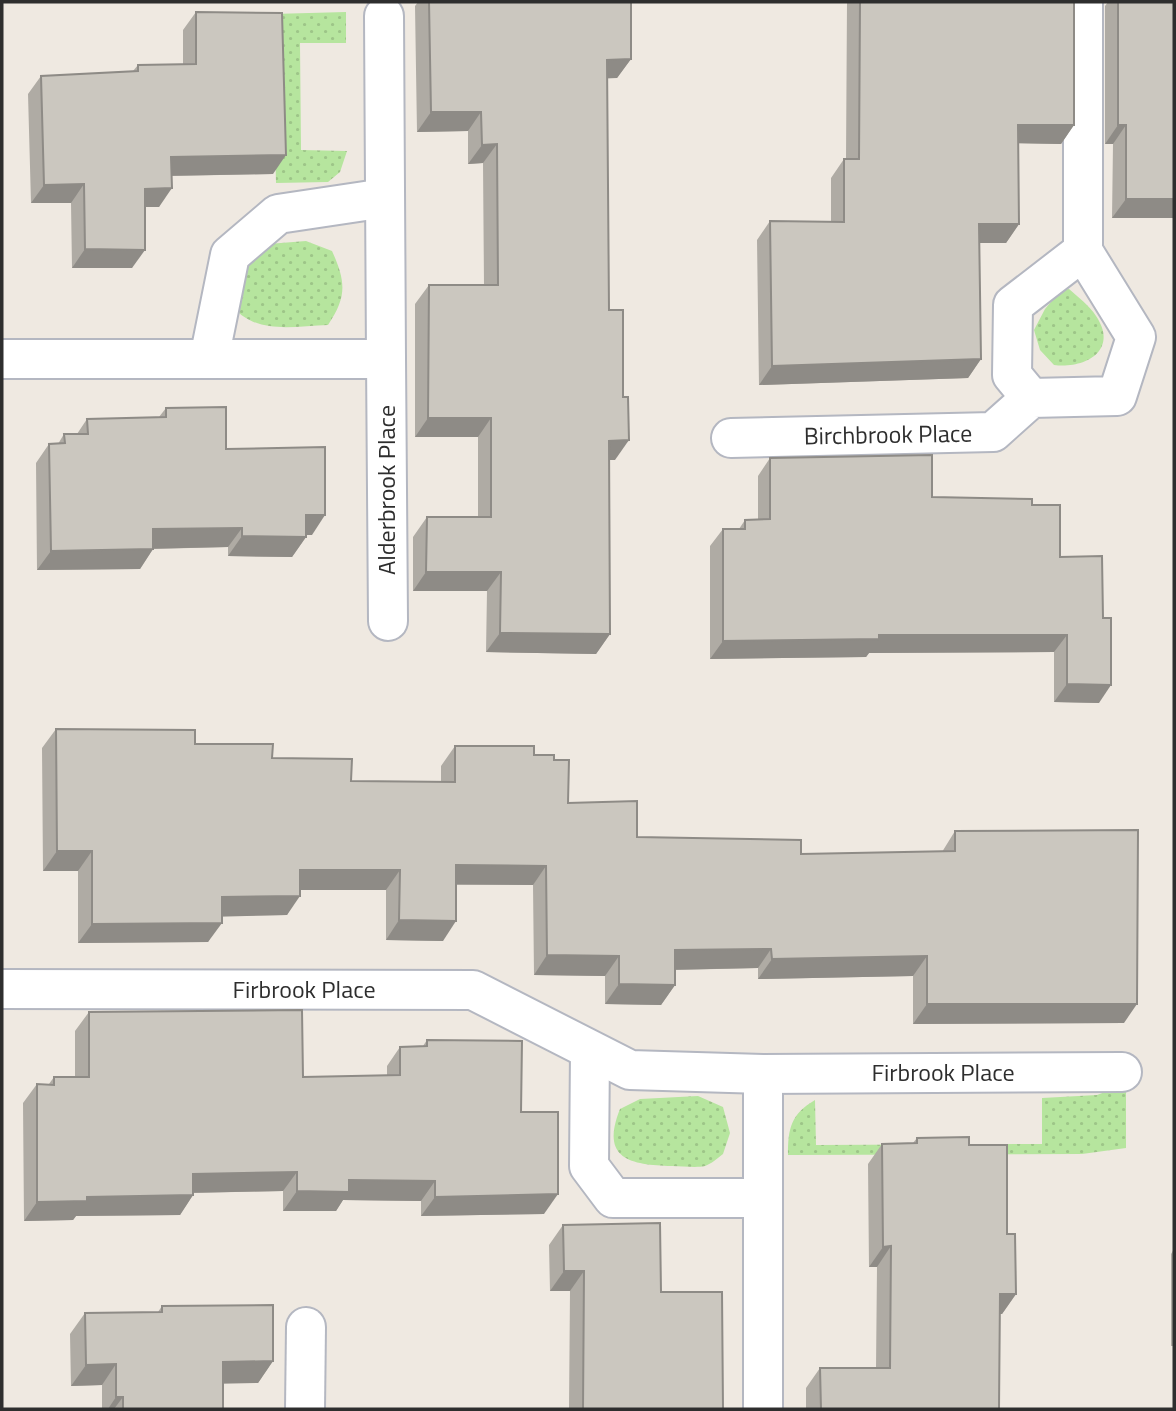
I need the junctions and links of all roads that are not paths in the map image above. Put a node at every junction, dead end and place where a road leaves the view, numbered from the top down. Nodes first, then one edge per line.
1 (1083, 2) edge
2 (384, 16) dead end
3 (385, 198) junction
4 (1083, 251) junction
5 (2, 359) edge
6 (209, 359) junction
7 (386, 359) junction
8 (1031, 398) junction
9 (731, 438) dead end
10 (388, 621) dead end
11 (2, 989) edge
12 (590, 1051) junction
13 (1122, 1072) dead end
14 (763, 1074) junction
15 (763, 1198) junction
16 (306, 1327) dead end
17 (306, 1409) edge
18 (763, 1409) edge

1 - 4 street
2 - 3 street, Alderbrook Place
3 - 6 street
3 - 7 street, Alderbrook Place
4 - 8 street
4 - 8 street
5 - 6 street
6 - 7 street
7 - 10 street, Alderbrook Place
8 - 9 street, Birchbrook Place
11 - 12 street, Firbrook Place
12 - 14 street, Firbrook Place
12 - 15 street
13 - 14 street, Firbrook Place
14 - 15 street
15 - 18 street
16 - 17 street

